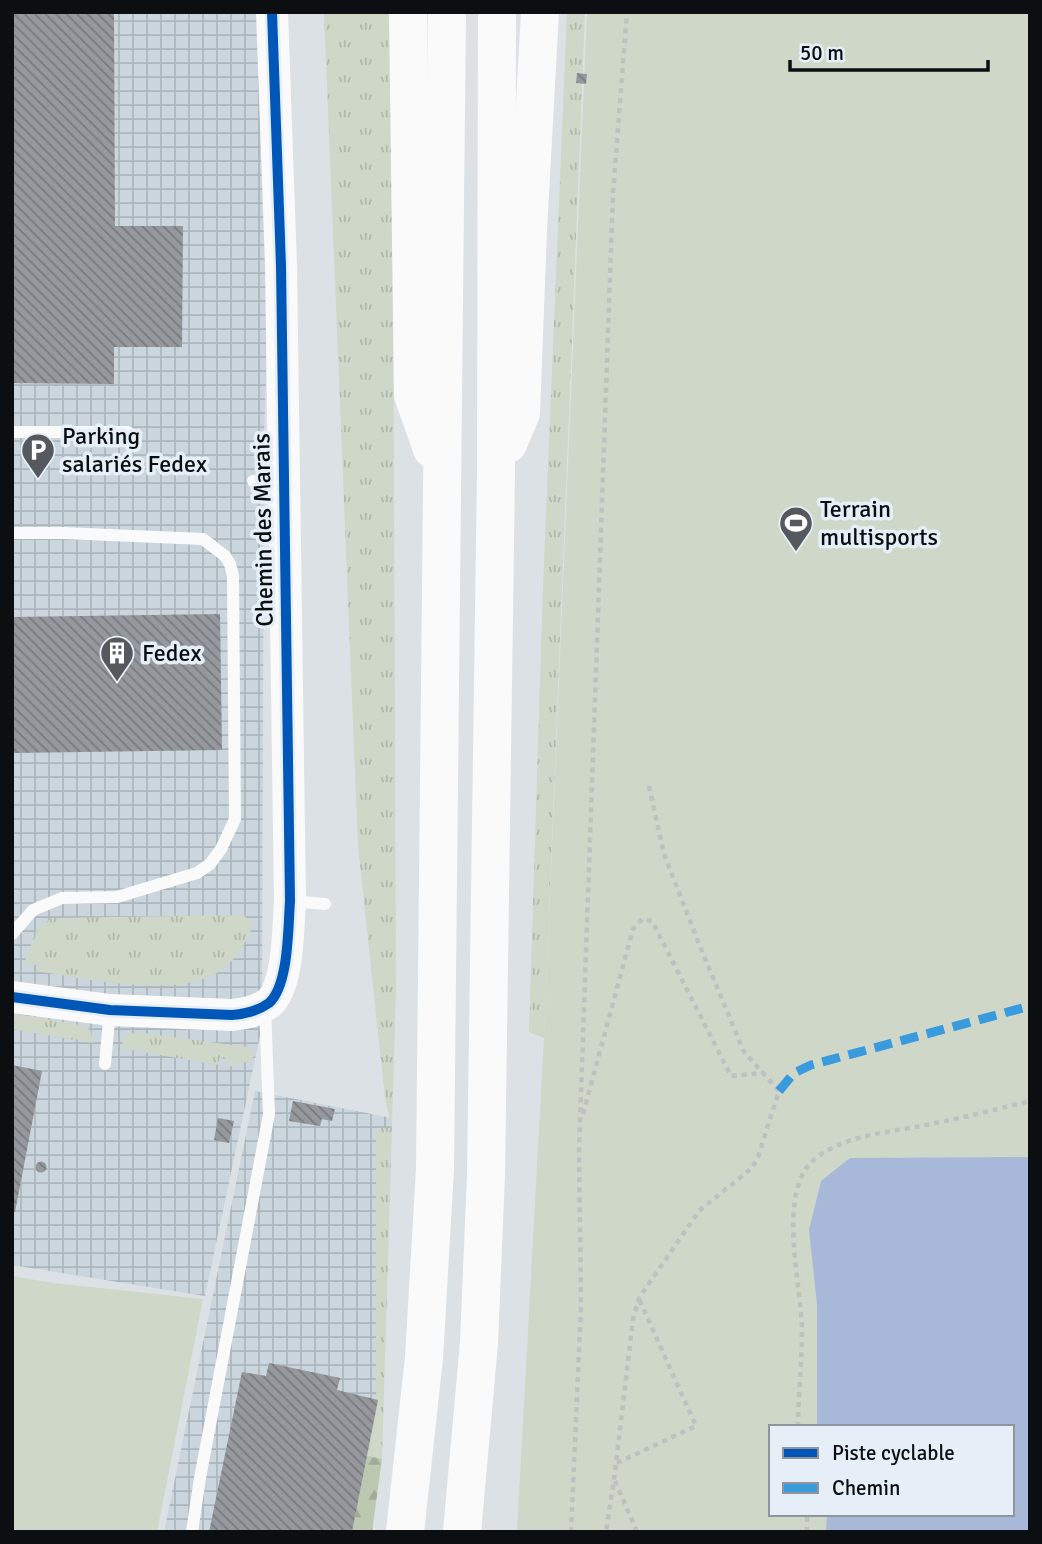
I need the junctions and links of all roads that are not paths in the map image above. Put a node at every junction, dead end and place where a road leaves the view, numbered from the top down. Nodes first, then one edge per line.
1 (272, 12) edge
2 (408, 12) edge
3 (447, 12) edge
4 (497, 12) edge
5 (540, 12) edge
6 (12, 432) edge
7 (128, 432) dead end
8 (496, 472) junction
9 (441, 474) junction
10 (12, 533) edge
11 (290, 901) junction
12 (325, 904) dead end
13 (12, 934) edge
14 (12, 997) edge
15 (264, 1006) junction
16 (110, 1010) junction
17 (105, 1063) dead end
18 (192, 1532) edge
19 (405, 1532) edge
20 (462, 1532) edge

1 - 11 street, Chemin des Marais
2 - 9 highway
3 - 9 highway
4 - 8 highway
5 - 8 highway
6 - 7 lane
8 - 20 highway
9 - 19 highway
10 - 13 lane
11 - 12 lane
11 - 15 street, Chemin des Marais
14 - 16 street
15 - 16 street
15 - 18 lane
16 - 17 lane

